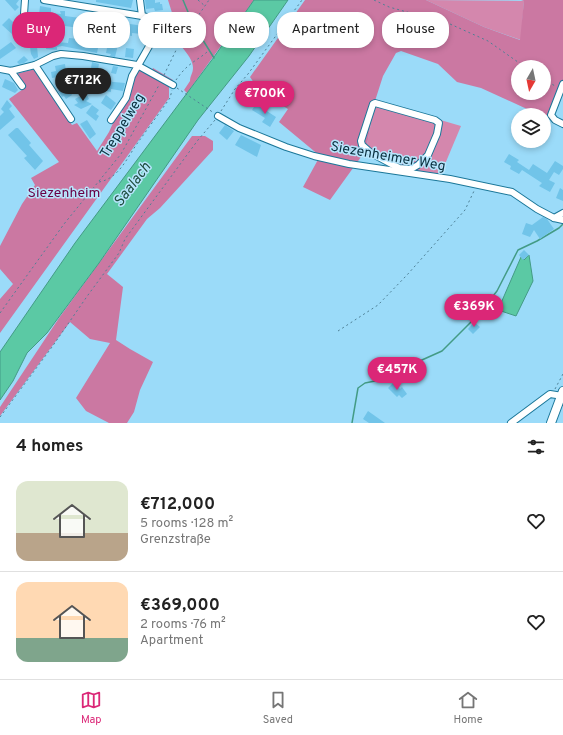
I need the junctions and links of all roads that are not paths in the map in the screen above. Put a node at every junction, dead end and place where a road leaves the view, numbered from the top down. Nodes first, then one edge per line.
1 (25, 0) edge
2 (44, 0) edge
3 (140, 0) edge
4 (82, 3) edge
5 (24, 12) edge
6 (142, 12) edge
7 (138, 15) edge
8 (148, 48) edge
9 (137, 65) junction
10 (35, 66) junction
11 (0, 70) edge
12 (11, 71) junction
13 (22, 86) dead end
14 (174, 86) road end
15 (562, 87) edge
16 (216, 115) road end
17 (71, 119) dead end
18 (111, 120) dead end
19 (563, 124) edge
20 (418, 165) junction
21 (420, 176) junction
22 (563, 213) edge
23 (554, 218) junction
24 (562, 220) edge
25 (560, 394) edge
26 (511, 423) edge
27 (551, 423) edge

1 - 5 street
2 - 4 street
3 - 6 street
4 - 7 street
8 - 9 street
9 - 10 street
9 - 14 street
9 - 18 street
10 - 12 street
10 - 17 street
11 - 12 street
12 - 13 street
15 - 19 street
16 - 21 street, Siezenheimer Weg
20 - 20 street
20 - 21 street
21 - 23 street, Siezenheimer Weg
22 - 23 street
23 - 24 street, Siezenheimer Weg
25 - 26 street
25 - 27 main road

